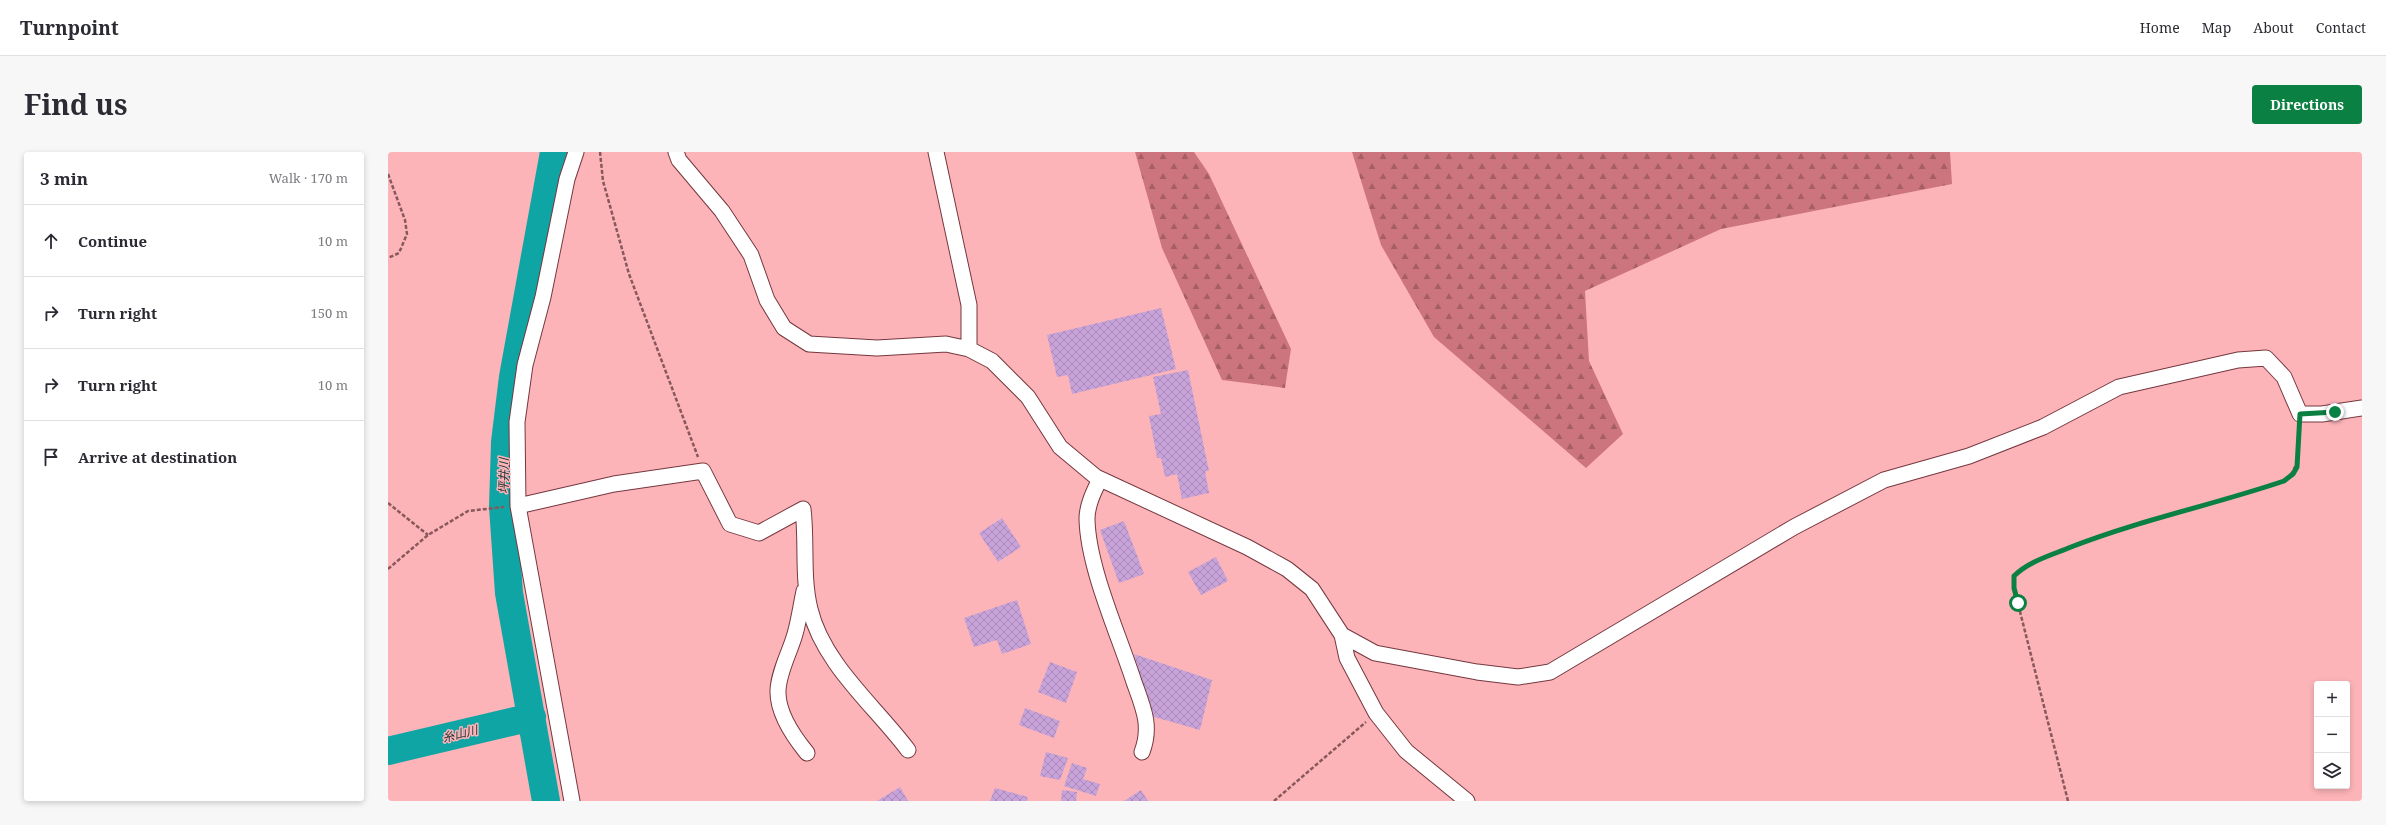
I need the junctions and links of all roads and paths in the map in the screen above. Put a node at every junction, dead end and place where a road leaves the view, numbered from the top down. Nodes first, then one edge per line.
1 (576, 152) edge
2 (600, 152) edge
3 (676, 152) edge
4 (936, 152) edge
5 (388, 174) edge
6 (388, 258) edge
7 (969, 349) junction
8 (2362, 408) edge
9 (2300, 414) junction
10 (704, 472) junction
11 (1100, 479) junction
12 (388, 503) edge
13 (518, 506) junction
14 (428, 535) junction
15 (388, 569) edge
16 (806, 582) junction
17 (1342, 635) junction
18 (1376, 713) junction
19 (908, 750) dead end
20 (1142, 752) dead end
21 (807, 753) dead end
22 (572, 801) edge
23 (1274, 801) edge
24 (1467, 801) edge
25 (2068, 801) edge

1 - 13 street
2 - 10 path
3 - 7 street
4 - 7 street
5 - 6 path
7 - 11 street
8 - 9 street
9 - 17 street
9 - 25 path
10 - 13 street
10 - 16 street
11 - 17 street
11 - 20 street
12 - 14 path
13 - 14 path
13 - 22 street
14 - 15 path
16 - 19 street
16 - 21 street
17 - 18 street
18 - 23 path
18 - 24 street

